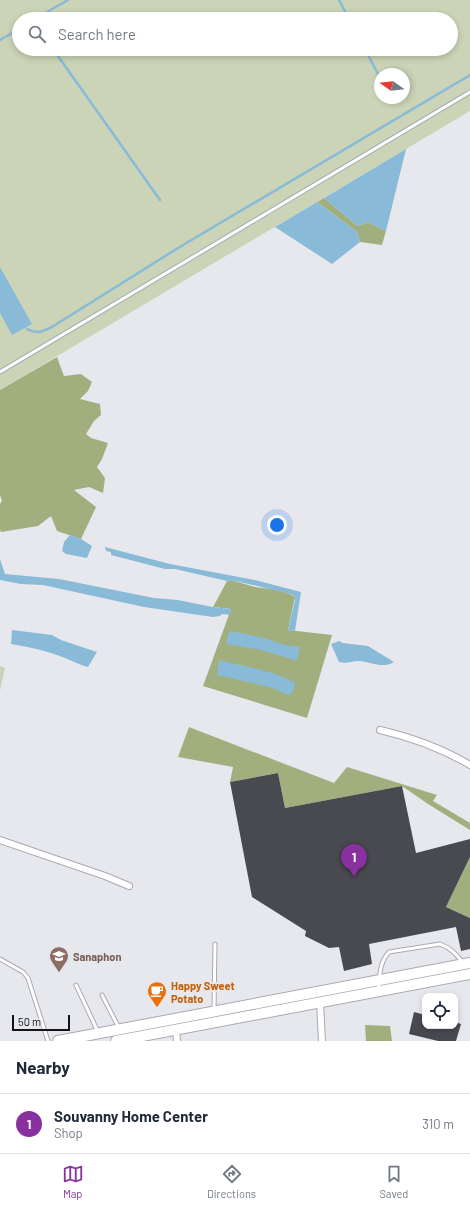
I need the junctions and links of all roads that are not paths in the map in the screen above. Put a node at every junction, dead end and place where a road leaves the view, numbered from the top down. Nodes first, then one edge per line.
1 (470, 92) edge
2 (0, 372) edge
3 (380, 730) dead end
4 (470, 765) edge
5 (0, 840) edge
6 (129, 886) dead end
7 (215, 944) dead end
8 (0, 959) edge
9 (467, 964) edge
10 (470, 974) edge
11 (379, 980) junction
12 (76, 985) dead end
13 (378, 991) junction
14 (102, 995) dead end
15 (320, 1002) junction
16 (214, 1012) junction
17 (120, 1030) junction
18 (176, 1030) junction
19 (98, 1034) junction
20 (48, 1041) edge
21 (60, 1041) edge
22 (116, 1041) edge
23 (178, 1041) edge
24 (322, 1041) edge

1 - 2 lane
3 - 4 street
5 - 6 street
7 - 16 lane
8 - 20 lane
9 - 11 highway
9 - 11 lane
10 - 13 highway
11 - 13 lane
11 - 16 highway
12 - 19 lane
13 - 15 highway
14 - 17 lane
15 - 18 highway
15 - 24 street
16 - 17 highway
17 - 19 highway
18 - 22 highway
18 - 23 street
19 - 21 highway

